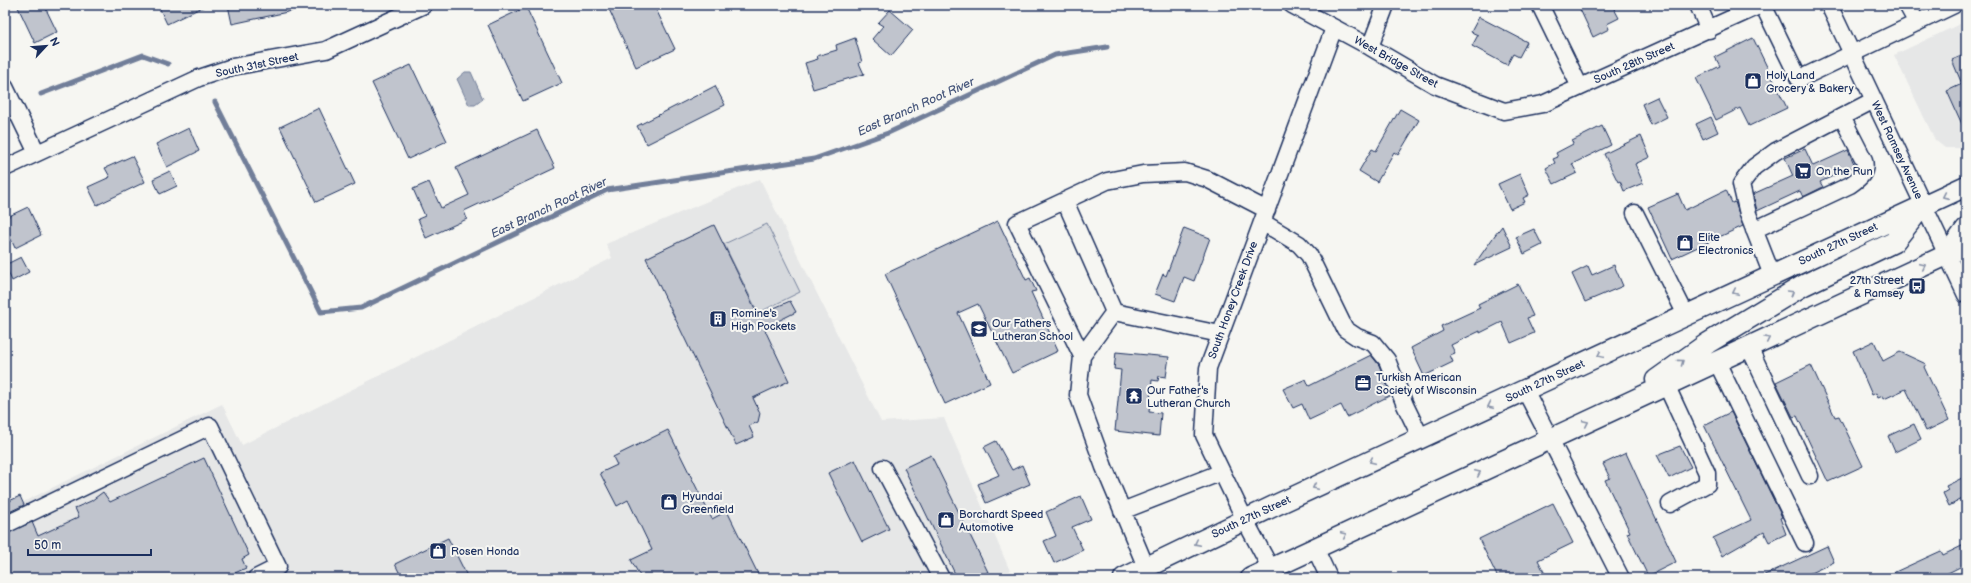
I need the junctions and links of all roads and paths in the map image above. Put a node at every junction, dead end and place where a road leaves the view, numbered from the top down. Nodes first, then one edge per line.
1 (424, 5) edge
2 (1292, 5) edge
3 (1386, 5) edge
4 (1540, 5) edge
5 (1698, 5) edge
6 (1762, 5) edge
7 (1829, 5) edge
8 (1907, 5) edge
9 (1954, 5) edge
10 (1917, 23) junction
11 (1334, 28) junction
12 (1709, 30) junction
13 (1370, 47) junction
14 (1852, 54) junction
15 (5, 87) edge
16 (1580, 87) junction
17 (1874, 100) junction
18 (1504, 111) joint
19 (1842, 117) junction
20 (37, 153) junction
21 (5, 168) edge
22 (1966, 186) edge
23 (1066, 201) junction
24 (1923, 205) junction
25 (1634, 213) dead end
26 (1264, 216) junction
27 (1966, 229) edge
28 (1754, 230) junction
29 (1966, 246) edge
30 (1947, 255) junction
31 (1772, 275) junction
32 (1966, 295) edge
33 (1114, 312) junction
34 (1686, 315) junction
35 (1220, 334) junction
36 (1749, 347) junction
37 (1082, 356) junction
38 (1717, 362) junction
39 (1664, 381) junction
40 (1525, 390) junction
41 (1421, 438) junction
42 (1550, 439) junction
43 (883, 468) dead end
44 (1222, 472) junction
45 (1810, 476) dead end
46 (1670, 504) dead end
47 (1122, 511) junction
48 (1245, 520) junction
49 (5, 524) edge
50 (1805, 543) dead end
51 (1315, 548) junction
52 (1146, 568) junction
53 (1271, 569) junction
54 (256, 578) edge
55 (941, 578) edge
56 (1124, 578) edge
57 (1252, 578) edge
58 (1329, 578) edge
59 (1621, 578) edge

1 - 20 street, South 31st Street
2 - 11 street, West Bridge Street
3 - 13 street
4 - 16 street
5 - 12 street
6 - 12 street, South 28th Street
6 - 14 street
7 - 14 street, West Ramsey Avenue
8 - 10 street
9 - 10 street
10 - 14 street
11 - 13 street, West Bridge Street
11 - 26 street, South Honey Creek Drive
12 - 16 street, South 28th Street
13 - 18 street, West Bridge Street
14 - 17 street, West Ramsey Avenue
15 - 20 street
16 - 18 street, South 28th Street
17 - 19 street
17 - 24 street, West Ramsey Avenue
19 - 28 street
19 - 28 street
20 - 21 street, South 31st Street
22 -> 24 main road, South 27th Street
23 - 26 street
23 - 33 street
23 - 37 street
24 - 30 street, West Ramsey Avenue
24 - 31 main road, South 27th Street
39 -> 24 main road
25 - 34 street
26 - 35 street, South Honey Creek Drive
26 - 41 street
27 - 30 main road
28 - 31 street
29 - 30 main road
30 - 32 street, West Ramsey Avenue
36 -> 30 main road
31 -> 34 main road, South 27th Street
33 - 35 street
33 - 37 street
34 -> 40 main road, South 27th Street
35 - 44 street, South Honey Creek Drive
36 - 38 main road
36 - 45 street
37 - 47 street
38 - 39 main road
38 - 50 street
42 -> 39 main road
39 - 46 street
40 -> 41 main road, South 27th Street
40 - 42 street
41 -> 48 main road, South 27th Street
51 -> 42 main road
42 - 59 street
43 - 55 street
44 - 47 street
44 - 48 street, South Honey Creek Drive
47 - 52 street
48 -> 52 main road, South 27th Street
48 - 53 street, South Honey Creek Drive
49 - 54 street
51 - 53 main road
51 - 58 street
52 - 56 main road, South 27th Street
53 - 57 main road

